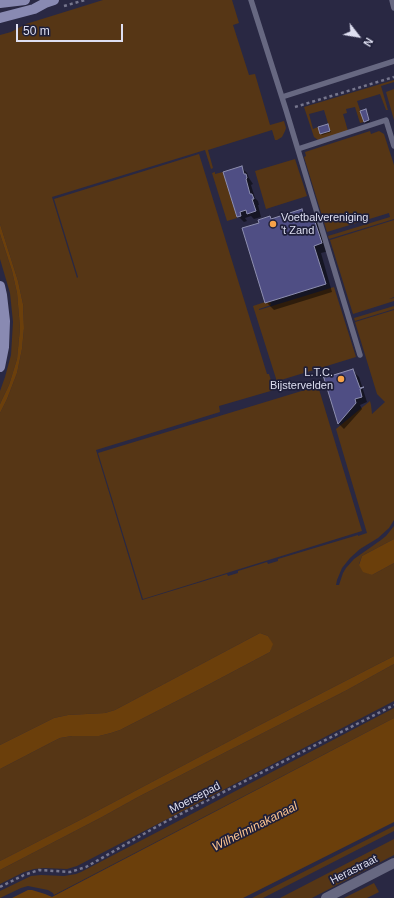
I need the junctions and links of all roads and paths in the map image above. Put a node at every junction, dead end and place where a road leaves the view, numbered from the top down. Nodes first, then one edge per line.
1 (25, 0) edge
2 (251, 0) edge
3 (392, 0) edge
4 (45, 1) edge
5 (0, 3) edge
6 (394, 8) edge
7 (0, 18) edge
8 (394, 61) edge
9 (394, 77) edge
10 (282, 97) junction
11 (286, 110) junction
12 (394, 146) edge
13 (298, 149) junction
14 (0, 286) edge
15 (360, 355) dead end
16 (0, 367) edge
17 (394, 705) edge
18 (394, 863) edge
19 (0, 887) edge
20 (326, 898) edge

1 - 5 street
2 - 10 lane
3 - 6 lane
4 - 7 street
8 - 10 lane
9 - 11 path
10 - 11 lane
11 - 13 lane
12 - 13 lane
13 - 15 lane
14 - 16 street
17 - 19 path, Moersepad
18 - 20 street, Herastraat

